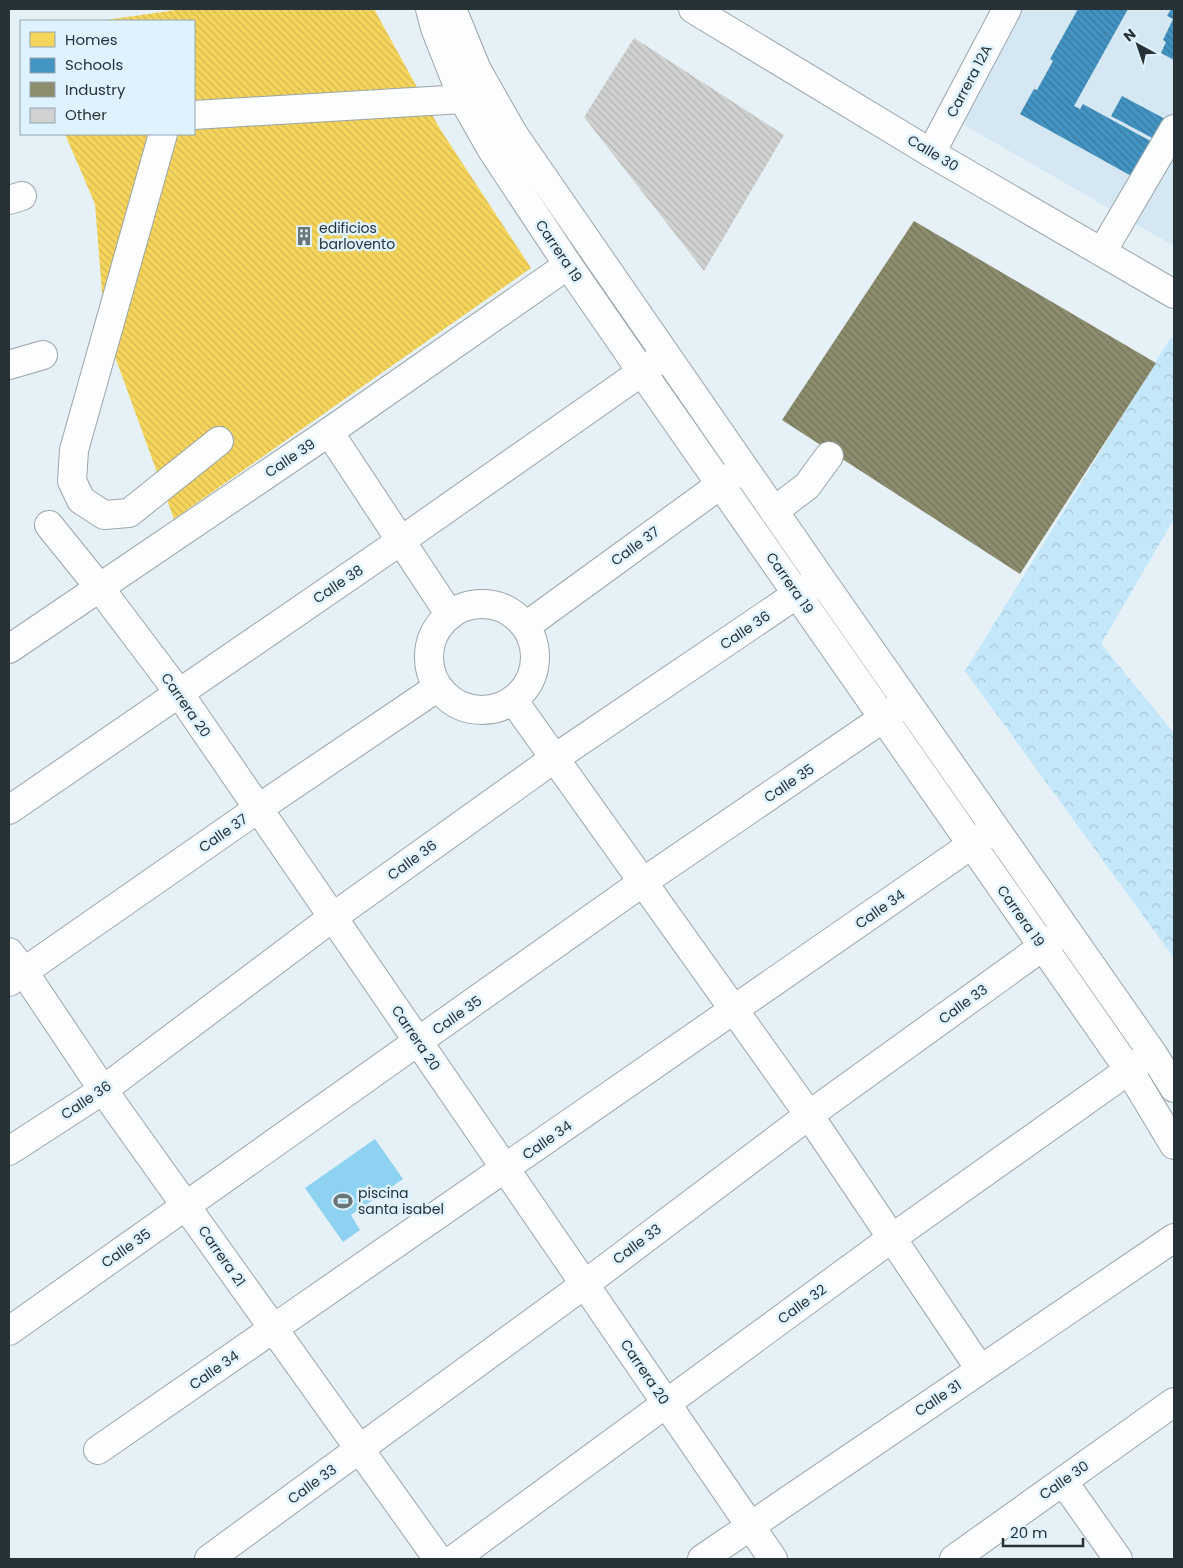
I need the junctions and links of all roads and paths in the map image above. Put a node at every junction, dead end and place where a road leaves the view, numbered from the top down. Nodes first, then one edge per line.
1 (430, 9) edge
2 (452, 9) edge
3 (693, 9) edge
4 (1007, 9) edge
5 (463, 99) junction
6 (195, 115) edge
7 (1174, 129) edge
8 (163, 135) edge
9 (931, 153) junction
10 (1102, 252) junction
11 (568, 265) junction
12 (1174, 294) edge
13 (666, 354) junction
14 (43, 355) dead end
15 (9, 365) edge
16 (642, 372) junction
17 (329, 432) junction
18 (218, 441) dead end
19 (829, 456) dead end
20 (744, 468) junction
21 (721, 484) junction
22 (774, 511) junction
23 (49, 525) dead end
24 (402, 540) junction
25 (821, 579) junction
26 (98, 587) junction
27 (797, 594) junction
28 (450, 615) junction
29 (526, 626) junction
30 (9, 649) edge
31 (438, 687) junction
32 (179, 693) junction
33 (513, 700) junction
34 (907, 702) junction
35 (884, 718) junction
36 (555, 758) junction
37 (259, 808) junction
38 (9, 810) edge
39 (995, 828) junction
40 (972, 845) junction
41 (643, 882) junction
42 (333, 917) junction
43 (1066, 930) junction
44 (1042, 947) junction
45 (14, 969) edge
46 (734, 1011) junction
47 (418, 1042) junction
48 (1164, 1058) edge
49 (1129, 1070) junction
50 (1174, 1088) edge
51 (103, 1090) junction
52 (808, 1115) junction
53 (1174, 1145) edge
54 (9, 1151) edge
55 (505, 1169) junction
56 (186, 1206) junction
57 (892, 1238) junction
58 (1174, 1238) edge
59 (585, 1284) junction
60 (274, 1329) junction
61 (9, 1331) edge
62 (980, 1369) junction
63 (1174, 1402) edge
64 (666, 1403) junction
65 (359, 1449) junction
66 (98, 1450) dead end
67 (1062, 1481) junction
68 (750, 1526) junction
69 (209, 1559) edge
70 (438, 1559) edge
71 (454, 1559) edge
72 (702, 1559) edge
73 (773, 1559) edge
74 (954, 1559) edge
75 (1118, 1559) edge

1 - 5 street, Carrera 19
2 - 13 street, Carrera 19
3 - 9 street, Calle 30
4 - 9 street, Carrera 12A
5 - 6 street
5 - 11 street, Carrera 19
7 - 10 street
8 - 18 street
9 - 10 street, Calle 30
10 - 12 street, Calle 30
11 - 16 street, Carrera 19
11 - 17 street, Calle 39
13 - 16 street, Calle 38
13 - 20 street, Carrera 19
14 - 15 street
16 - 21 street, Carrera 19
16 - 24 street, Calle 38
17 - 24 street
17 - 26 street, Calle 39
19 - 22 street
20 - 21 street, Calle 37
20 - 22 street, Carrera 19
21 - 27 street, Carrera 19
21 - 29 street, Calle 37
22 - 25 street, Carrera 19
23 - 26 street, Carrera 20
24 - 28 street
24 - 32 street, Calle 38
25 - 27 street, Calle 36
25 - 34 street, Carrera 19
26 - 30 street, Calle 39
26 - 32 street, Carrera 20
27 - 35 street, Carrera 19
27 - 36 street, Calle 36
28 - 29 street
28 - 31 street
29 - 33 street
31 - 33 street
31 - 37 street, Calle 37
32 - 37 street, Carrera 20
32 - 38 street, Calle 38
33 - 36 street
34 - 35 street, Calle 35
34 - 39 street, Carrera 19
35 - 40 street, Carrera 19
35 - 41 street, Calle 35
36 - 41 street
36 - 42 street, Calle 36
37 - 42 street, Carrera 20
37 - 45 street, Calle 37
39 - 40 street, Calle 34
39 - 43 street, Carrera 19
40 - 44 street, Carrera 19
40 - 46 street, Calle 34
41 - 46 street
41 - 47 street, Calle 35
42 - 47 street, Carrera 20
42 - 51 street, Calle 36
43 - 44 street, Calle 33
43 - 48 street, Carrera 19
44 - 49 street, Carrera 19
44 - 52 street, Calle 33
45 - 51 street, Carrera 21
46 - 52 street
46 - 55 street, Calle 34
47 - 55 street, Carrera 20
47 - 56 street, Calle 35
48 - 49 street, Calle 32
48 - 50 street, Carrera 19
49 - 53 street, Carrera 19
49 - 57 street, Calle 32
51 - 54 street, Calle 36
51 - 56 street, Carrera 21
52 - 57 street
52 - 59 street, Calle 33
55 - 59 street, Carrera 20
55 - 60 street, Calle 34
56 - 60 street, Carrera 21
56 - 61 street, Calle 35
57 - 62 street
57 - 64 street, Calle 32
58 - 62 street, Calle 31
59 - 64 street, Carrera 20
59 - 65 street, Calle 33
60 - 65 street, Carrera 21
60 - 66 street, Calle 34
62 - 68 street, Calle 31
63 - 67 street, Calle 30
64 - 68 street, Carrera 20
64 - 71 street, Calle 32
65 - 69 street, Calle 33
65 - 70 street, Carrera 21
67 - 74 street, Calle 30
67 - 75 street
68 - 72 street, Calle 31
68 - 73 street, Carrera 20

